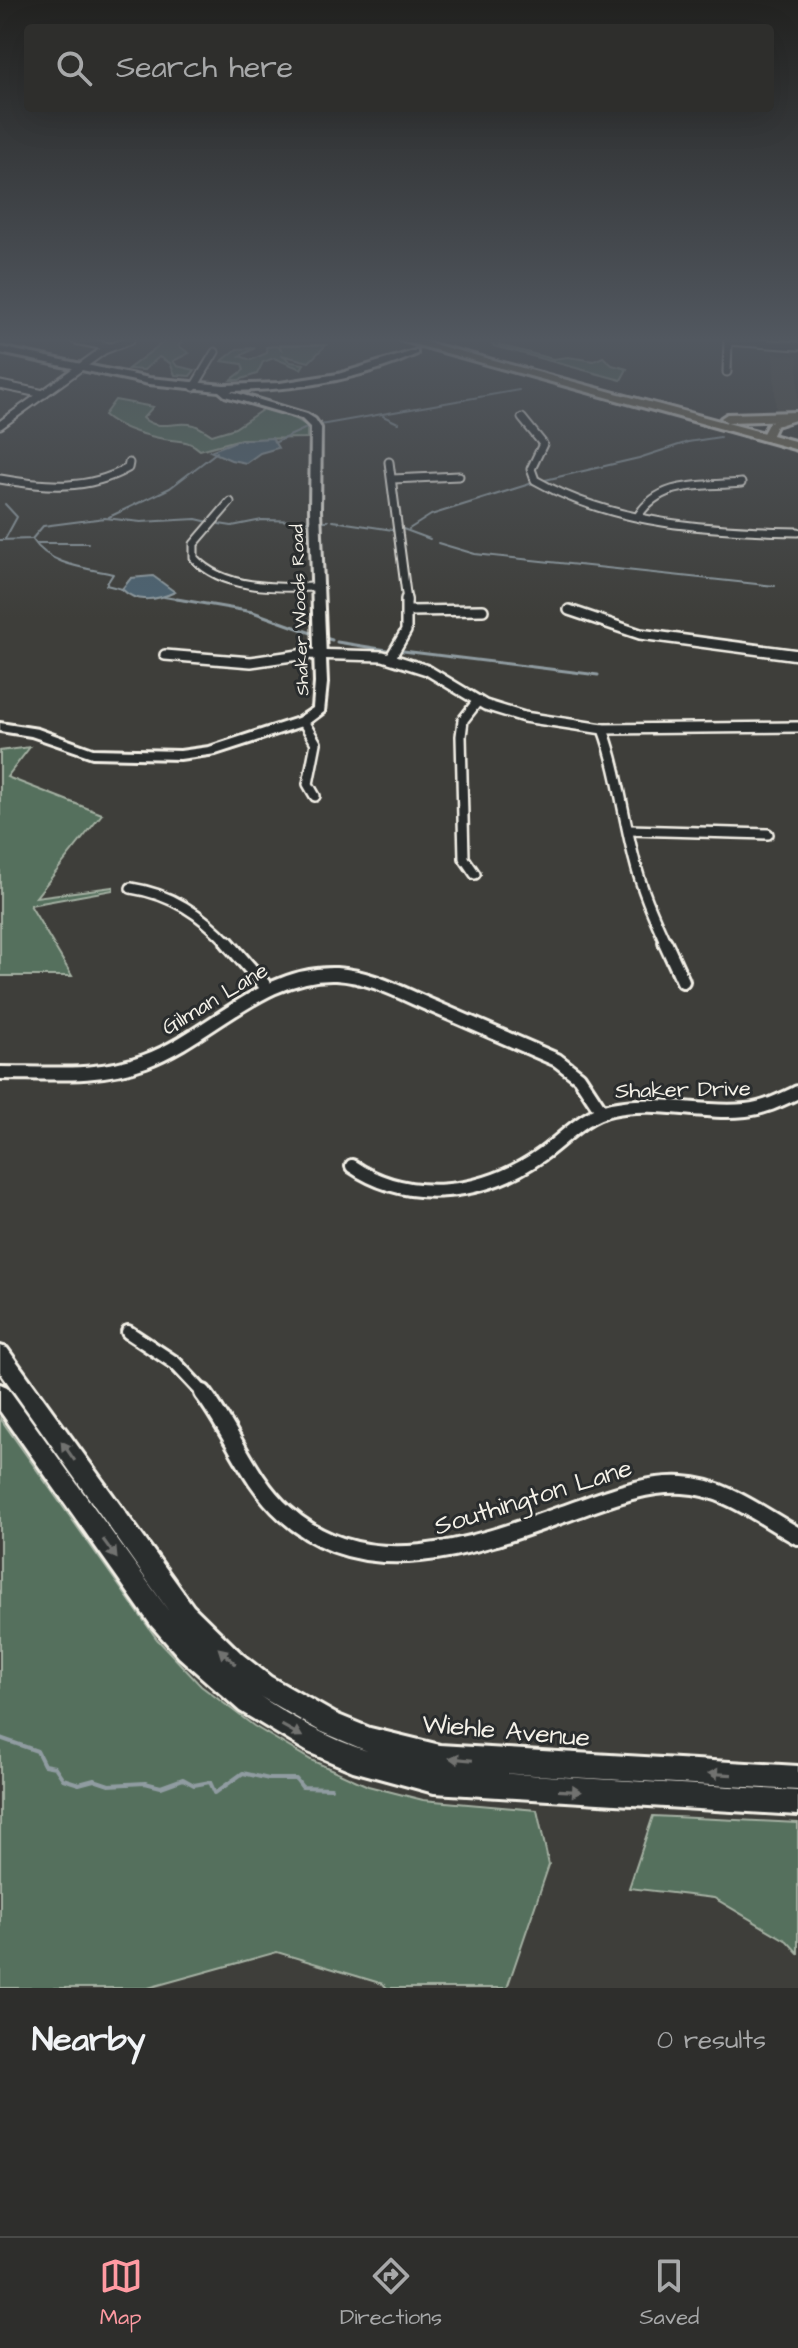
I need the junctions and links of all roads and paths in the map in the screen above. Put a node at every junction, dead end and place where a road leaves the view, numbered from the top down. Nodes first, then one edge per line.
1 (315, 433) edge
2 (534, 433) edge
3 (771, 433) edge
4 (798, 446) edge
5 (389, 462) dead end
6 (129, 463) dead end
7 (459, 476) dead end
8 (0, 479) edge
9 (392, 479) junction
10 (741, 483) dead end
11 (230, 502) dead end
12 (638, 516) junction
13 (798, 532) edge
14 (318, 587) junction
15 (483, 610) dead end
16 (569, 610) dead end
17 (408, 611) junction
18 (321, 653) junction
19 (165, 655) dead end
20 (798, 655) edge
21 (391, 657) junction
22 (477, 702) junction
23 (303, 721) junction
24 (0, 727) edge
25 (798, 727) edge
26 (603, 729) junction
27 (315, 796) dead end
28 (629, 830) junction
29 (768, 834) dead end
30 (475, 874) dead end
31 (131, 888) dead end
32 (683, 981) dead end
33 (267, 988) junction
34 (0, 1073) edge
35 (798, 1092) edge
36 (602, 1112) junction
37 (352, 1166) dead end
38 (128, 1332) dead end
39 (0, 1355) edge
40 (0, 1394) edge
41 (798, 1536) edge
42 (798, 1778) edge
43 (798, 1803) edge

1 - 14 street, Shaker Woods Road
2 - 12 street
3 - 4 highway
5 - 9 street
6 - 8 street
7 - 9 street
9 - 17 street
10 - 12 street
11 - 14 street
12 - 13 street
14 - 18 street, Shaker Woods Road
15 - 17 street
16 - 20 street
17 - 21 street
18 - 19 street
18 - 21 street
18 - 23 street, Shaker Woods Road
21 - 22 street
22 - 26 street
22 - 30 street
23 - 24 street, Shaker Woods Road
23 - 27 street
25 - 26 street
26 - 28 street
28 - 29 street
28 - 32 street
31 - 33 street
33 - 34 street, Gilman Lane
33 - 36 street, Gilman Lane
35 - 36 street, Shaker Drive
36 - 37 street, Shaker Drive
38 - 41 street, Southington Lane
42 -> 39 street, Wiehle Avenue
40 -> 43 street

